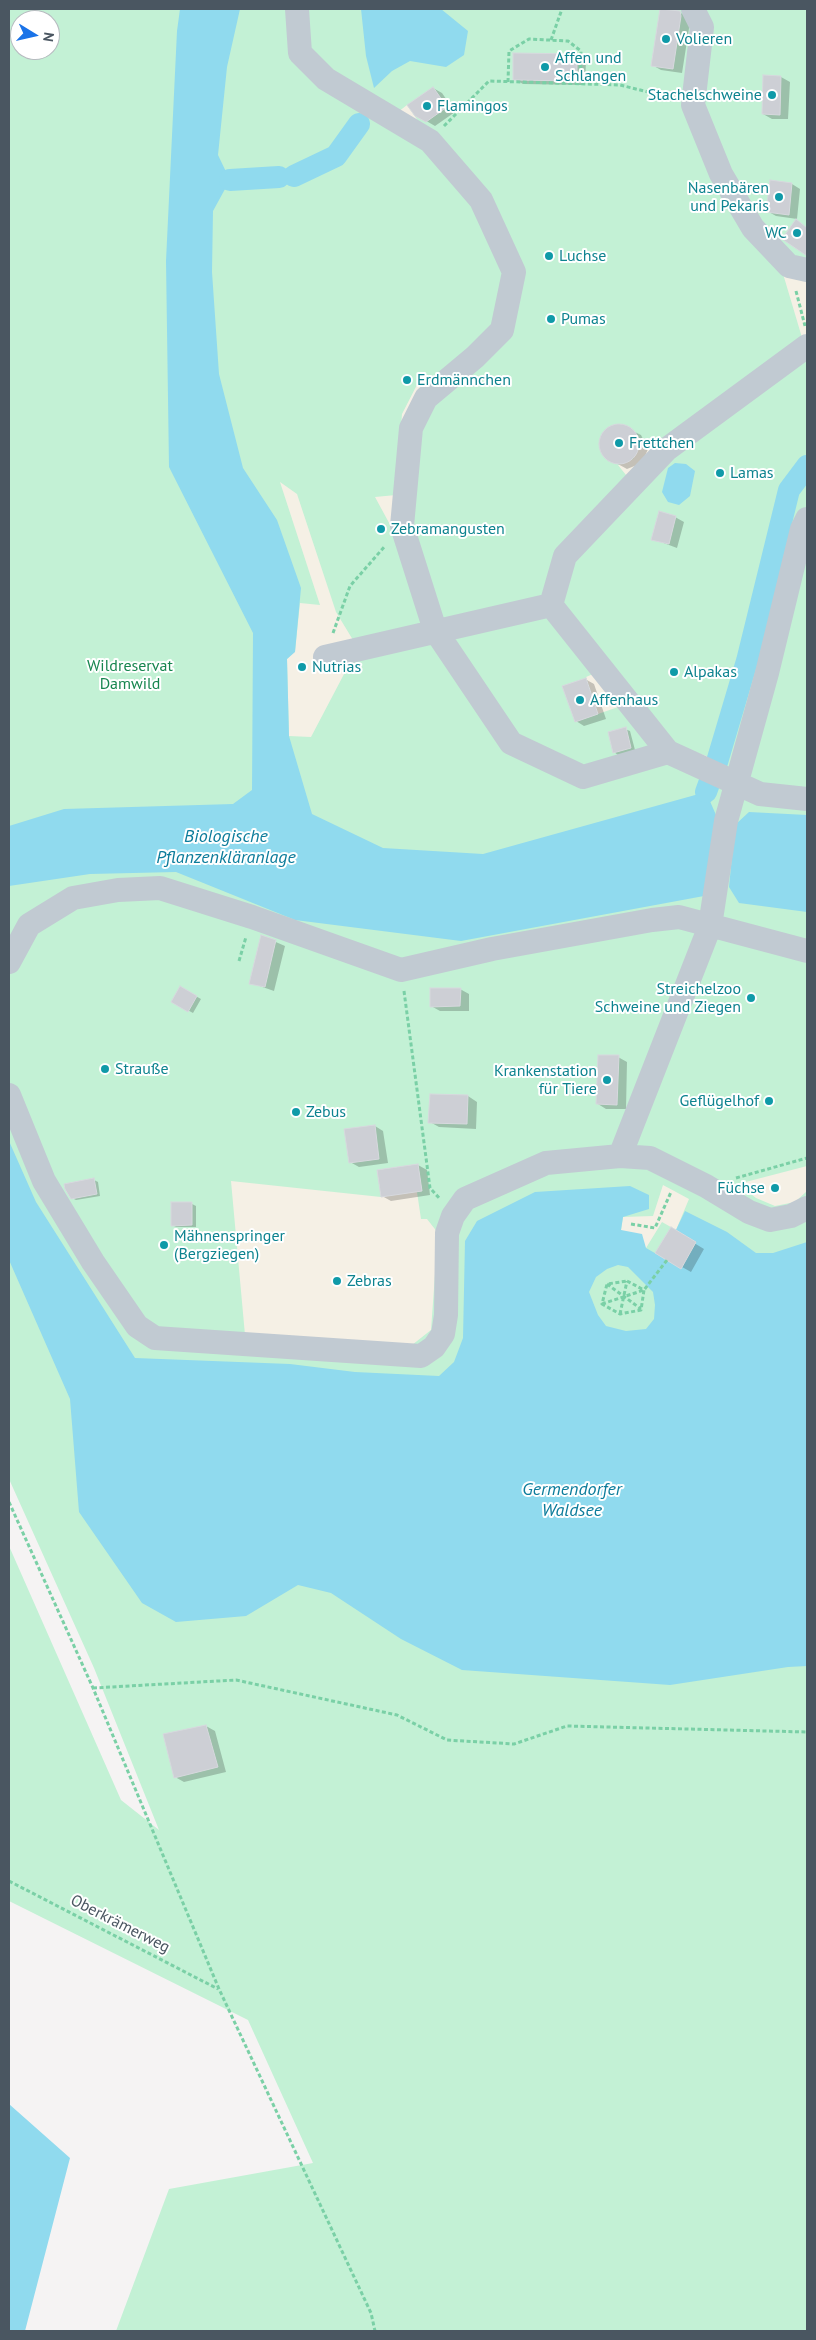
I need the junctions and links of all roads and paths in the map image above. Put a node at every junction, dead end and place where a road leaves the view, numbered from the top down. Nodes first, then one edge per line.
1 (297, 9) edge
2 (562, 9) edge
3 (693, 9) edge
4 (551, 40) junction
5 (508, 82) junction
6 (580, 85) junction
7 (693, 105) junction
8 (430, 141) junction
9 (798, 268) edge
10 (807, 334) edge
11 (807, 346) edge
12 (807, 520) edge
13 (402, 526) junction
14 (550, 605) junction
15 (435, 630) junction
16 (325, 657) joint
17 (668, 752) junction
18 (735, 783) junction
19 (807, 799) edge
20 (710, 926) junction
21 (807, 951) edge
22 (9, 962) edge
23 (401, 970) junction
24 (9, 1095) edge
25 (620, 1156) junction
26 (807, 1158) edge
27 (680, 1173) junction
28 (706, 1186) junction
29 (807, 1208) edge
30 (453, 1216) junction
31 (631, 1224) dead end
32 (668, 1260) dead end
33 (627, 1281) junction
34 (607, 1284) junction
35 (644, 1290) junction
36 (624, 1297) junction
37 (602, 1304) junction
38 (641, 1310) junction
39 (620, 1314) junction
40 (9, 1502) edge
41 (93, 1688) junction
42 (807, 1732) edge
43 (9, 1881) edge
44 (219, 1989) junction
45 (375, 2331) edge

1 - 8 lane
2 - 4 path
3 - 7 lane
4 - 5 path
4 - 6 path
5 - 6 path
5 - 8 path
6 - 7 path
7 - 9 lane
8 - 13 lane
9 - 10 path
11 - 14 lane
12 - 18 lane
13 - 15 lane
13 - 16 path
14 - 15 lane
14 - 17 lane
15 - 16 lane
15 - 17 lane
17 - 18 lane
18 - 19 lane
18 - 20 lane
20 - 21 lane
20 - 23 lane
20 - 25 lane
22 - 23 lane
23 - 30 path
24 - 30 lane
25 - 27 lane
25 - 30 lane
26 - 28 path
27 - 28 lane
27 - 31 path
28 - 29 lane
32 - 35 path
33 - 34 path
33 - 35 path
33 - 36 path
34 - 36 path
34 - 37 path
35 - 36 path
35 - 38 path
36 - 37 path
36 - 38 path
36 - 39 path
37 - 39 path
38 - 39 path
40 - 41 path
41 - 42 path
41 - 44 path
43 - 44 path, Oberkrämerweg
44 - 45 path

